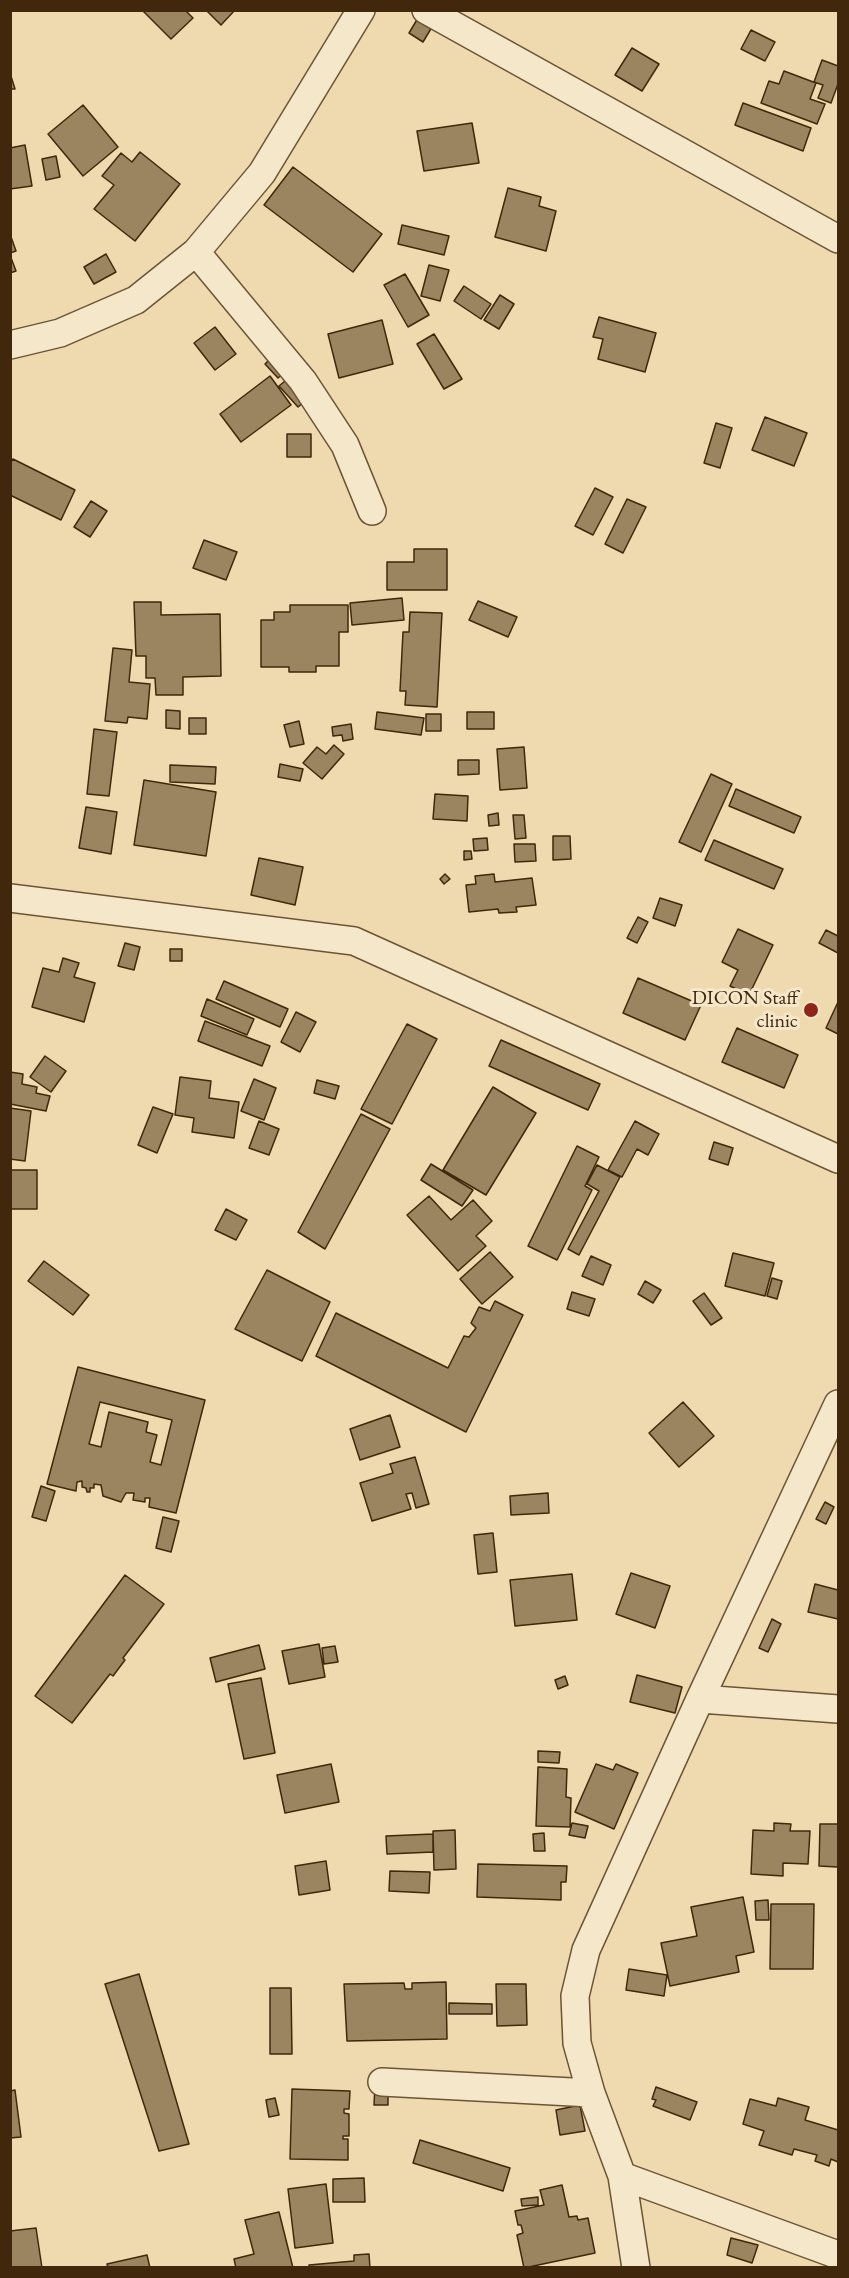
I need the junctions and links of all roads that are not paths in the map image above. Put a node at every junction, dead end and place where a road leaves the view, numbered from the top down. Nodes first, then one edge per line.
1 (361, 10) edge
2 (426, 10) edge
3 (838, 239) edge
4 (196, 252) junction
5 (10, 345) edge
6 (372, 511) dead end
7 (10, 898) edge
8 (838, 1159) edge
9 (838, 1404) edge
10 (700, 1699) junction
11 (838, 1709) edge
12 (382, 2082) dead end
13 (591, 2092) junction
14 (622, 2176) junction
15 (838, 2255) edge
16 (636, 2268) edge

1 - 4 street
2 - 3 street
4 - 5 street
4 - 6 street
7 - 8 street
9 - 10 street
10 - 11 street
10 - 13 street
12 - 13 street
13 - 14 street
14 - 15 street
14 - 16 street

